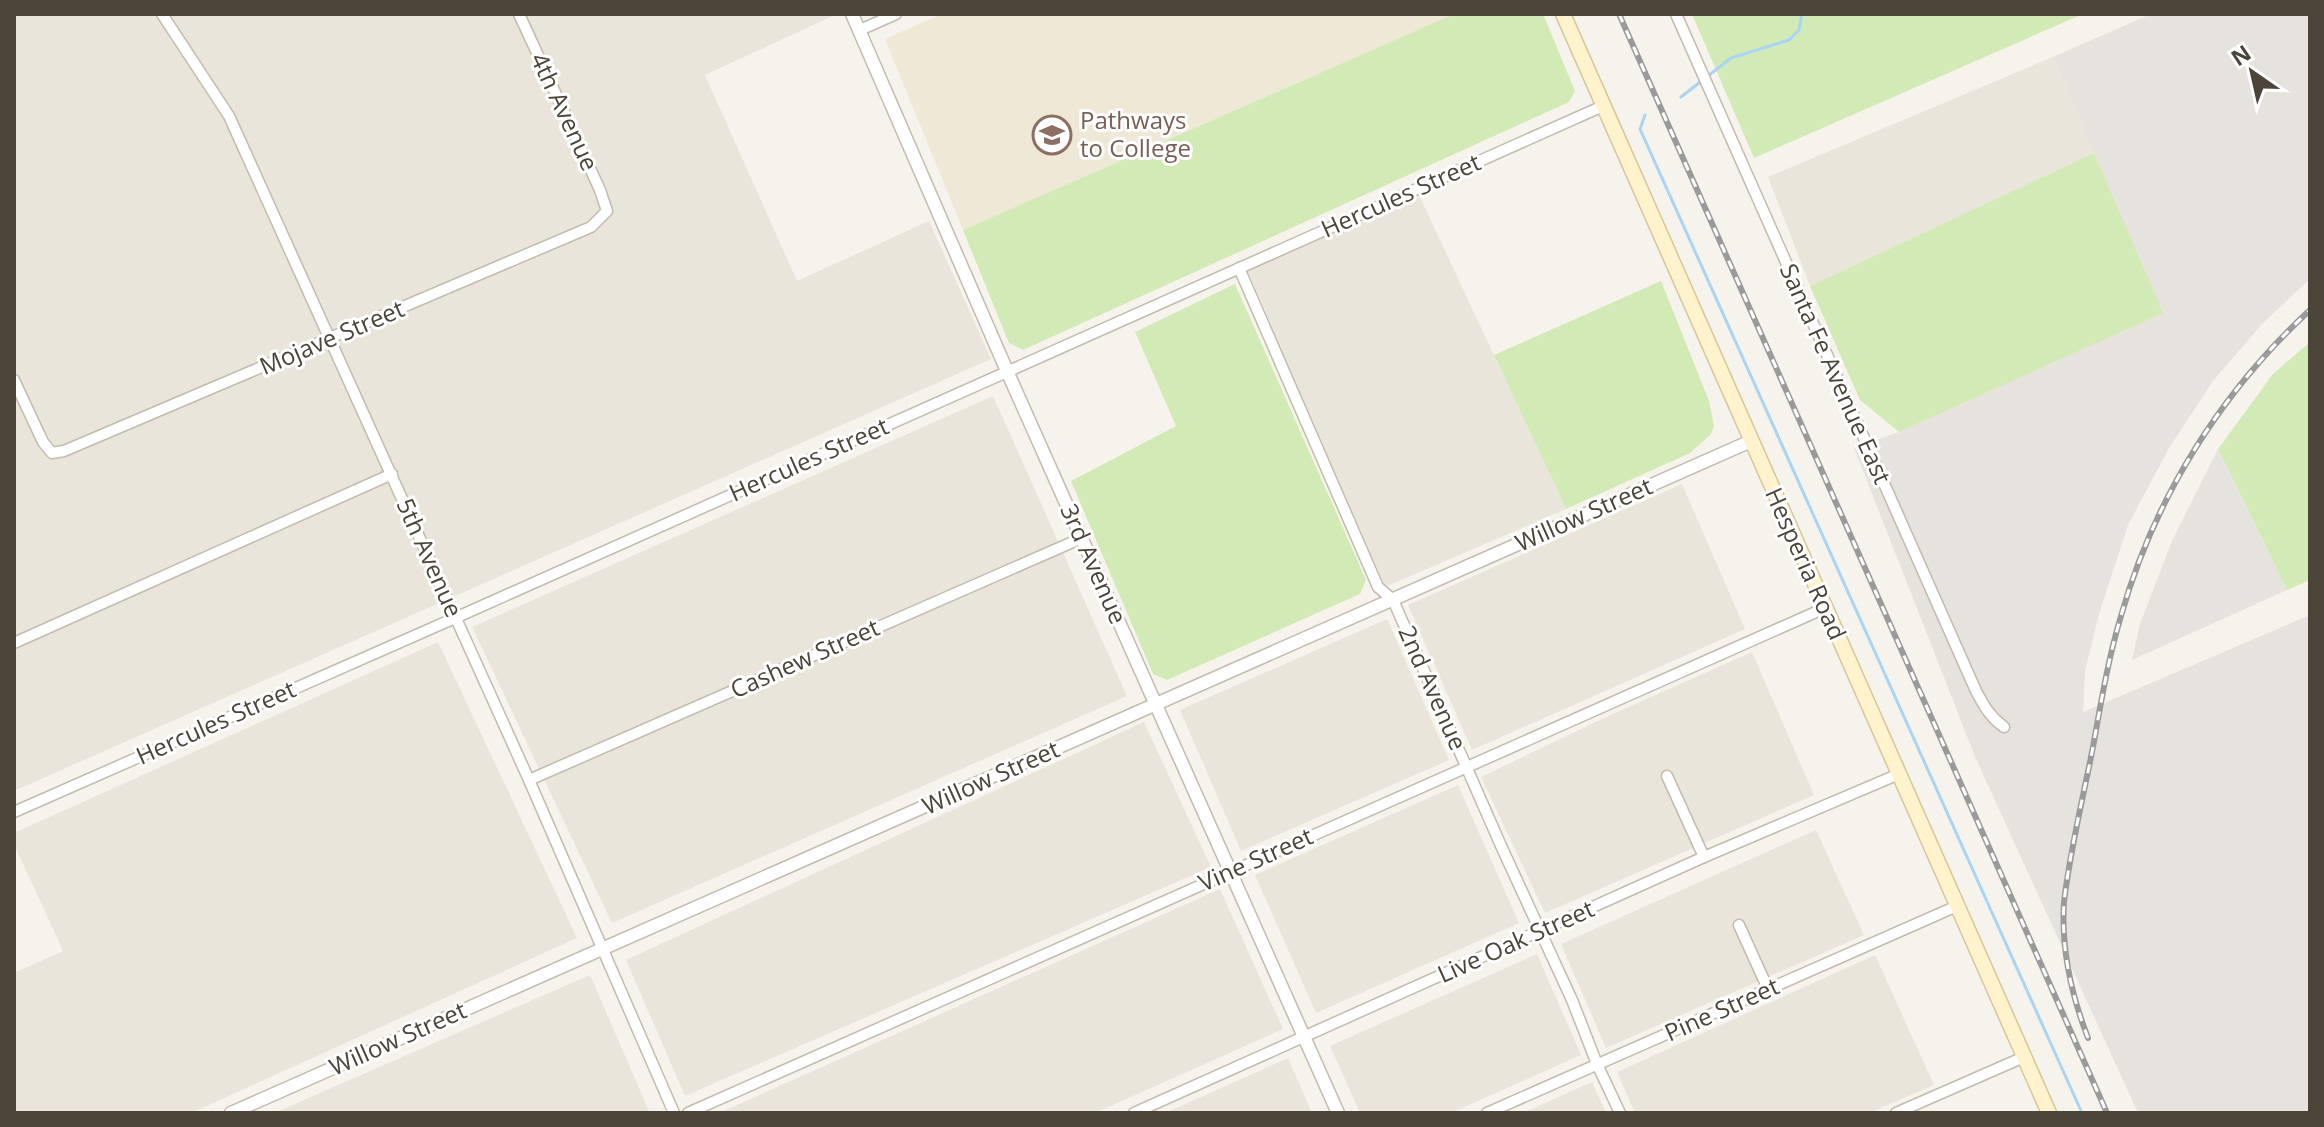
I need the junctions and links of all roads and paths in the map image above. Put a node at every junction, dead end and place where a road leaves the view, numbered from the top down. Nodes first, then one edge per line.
1 (162, 14) edge
2 (519, 14) edge
3 (852, 14) edge
4 (896, 14) edge
5 (1563, 14) edge
6 (1676, 14) edge
7 (860, 30) junction
8 (1603, 106) junction
9 (607, 211) joint
10 (1239, 268) junction
11 (331, 339) junction
12 (1007, 371) junction
13 (14, 380) edge
14 (1751, 441) junction
15 (392, 474) junction
16 (1082, 538) junction
17 (1393, 600) junction
18 (1825, 608) junction
19 (455, 618) junction
20 (14, 643) edge
21 (1156, 705) junction
22 (2004, 727) dead end
23 (1467, 766) junction
24 (1899, 774) junction
25 (1667, 776) dead end
26 (529, 780) junction
27 (14, 812) edge
28 (1704, 857) junction
29 (1230, 872) junction
30 (1957, 906) junction
31 (1739, 925) dead end
32 (1540, 931) junction
33 (601, 949) junction
34 (1768, 989) junction
35 (1303, 1038) junction
36 (2024, 1057) junction
37 (1597, 1064) junction
38 (231, 1113) edge
39 (674, 1113) edge
40 (688, 1113) edge
41 (1134, 1113) edge
42 (1338, 1113) edge
43 (1487, 1113) edge
44 (1620, 1113) edge
45 (1896, 1113) edge
46 (2049, 1113) edge

1 - 11 street, 5th Avenue
2 - 9 street, 4th Avenue
3 - 7 street, 3rd Avenue
4 - 7 street
5 - 8 main road, Hesperia Road
6 - 22 street, Santa Fe Avenue East
7 - 12 street, 3rd Avenue
8 - 10 street, Hercules Street
8 - 14 main road, Hesperia Road
9 - 11 street, Mojave Street
10 - 12 street, Hercules Street
10 - 17 street, 2nd Avenue
11 - 13 street, Mojave Street
11 - 15 street, 5th Avenue
12 - 16 street, 3rd Avenue
12 - 19 street, Hercules Street
14 - 17 street, Willow Street
14 - 18 main road, Hesperia Road
15 - 19 street, 5th Avenue
15 - 20 street
16 - 21 street, 3rd Avenue
16 - 26 street, Cashew Street
17 - 21 street, Willow Street
17 - 23 street, 2nd Avenue
18 - 23 street, Vine Street
18 - 24 main road, Hesperia Road
19 - 26 street, 5th Avenue
19 - 27 street, Hercules Street
21 - 29 street, 3rd Avenue
21 - 33 street, Willow Street
23 - 29 street, Vine Street
23 - 32 street, 2nd Avenue
24 - 28 street, Live Oak Street
24 - 30 main road, Hesperia Road
25 - 28 street
26 - 33 street, 5th Avenue
28 - 32 street, Live Oak Street
29 - 35 street, 3rd Avenue
29 - 40 street, Vine Street
30 - 34 street, Pine Street
30 - 36 main road, Hesperia Road
31 - 34 street
32 - 35 street, Live Oak Street
32 - 37 street, 2nd Avenue
33 - 38 street, Willow Street
33 - 39 street, 5th Avenue
34 - 37 street, Pine Street
35 - 41 street, Live Oak Street
35 - 42 street, 3rd Avenue
36 - 45 street
36 - 46 main road, Hesperia Road
37 - 43 street, Pine Street
37 - 44 street, 2nd Avenue

